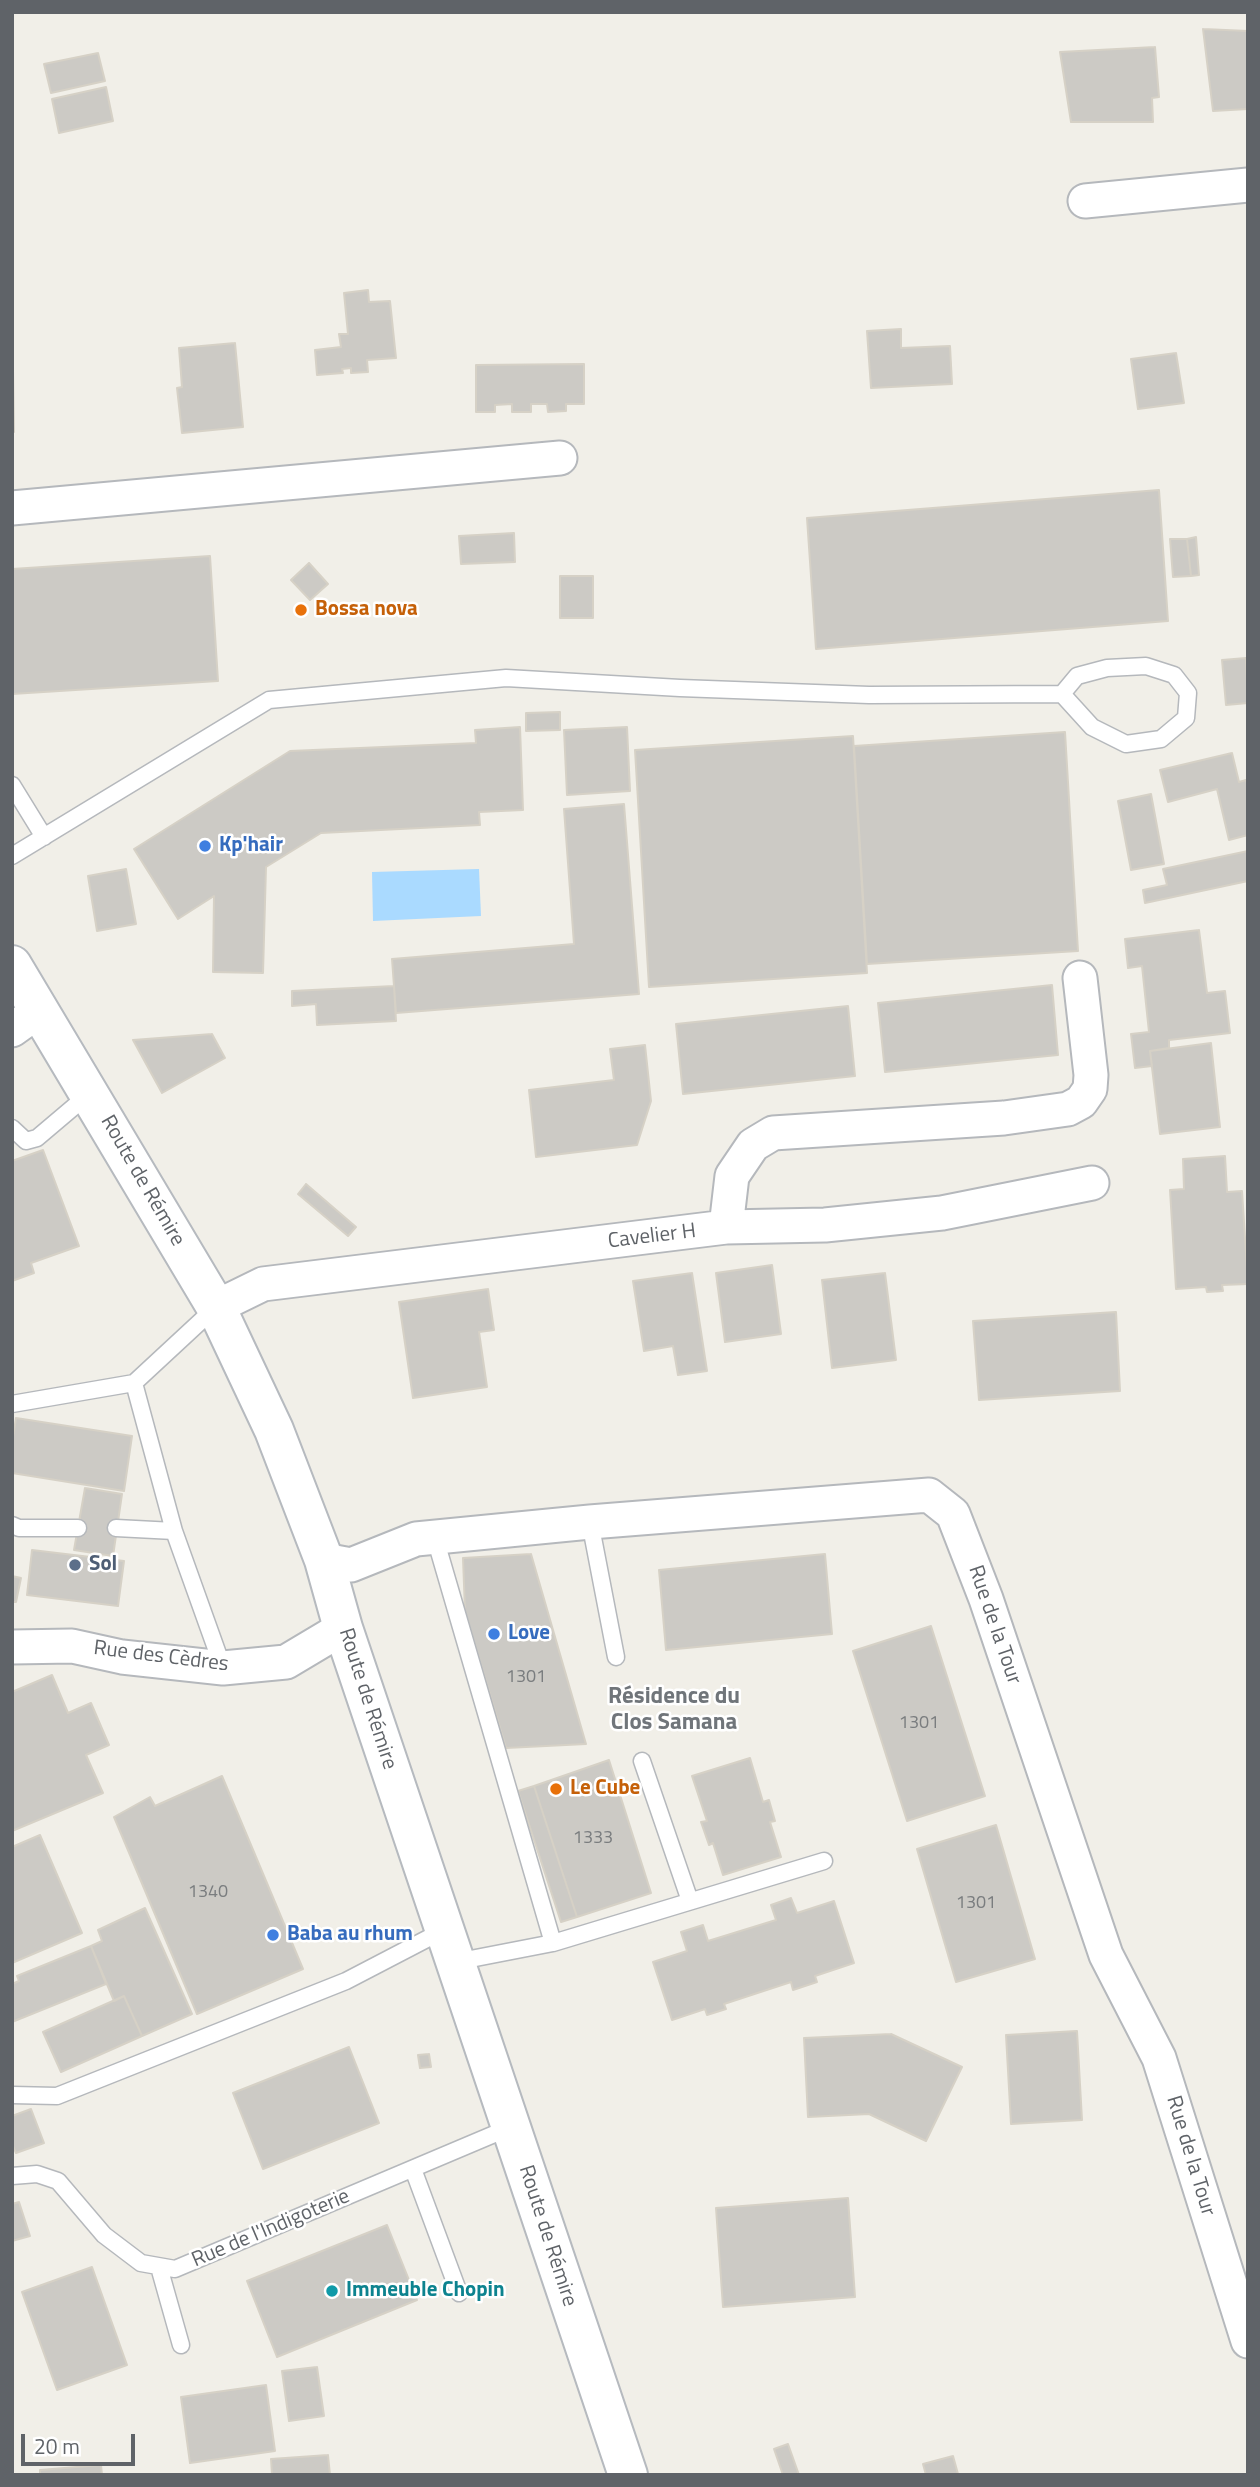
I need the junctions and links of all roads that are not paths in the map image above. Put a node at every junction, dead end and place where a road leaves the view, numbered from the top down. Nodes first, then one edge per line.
1 (1248, 185) edge
2 (1085, 201) dead end
3 (560, 458) dead end
4 (12, 508) edge
5 (1062, 694) junction
6 (12, 785) edge
7 (44, 837) junction
8 (12, 856) edge
9 (15, 974) edge
10 (1080, 978) dead end
11 (26, 1020) edge
12 (90, 1093) junction
13 (12, 1128) edge
14 (1092, 1183) dead end
15 (726, 1227) junction
16 (216, 1307) junction
17 (134, 1383) junction
18 (12, 1404) edge
19 (590, 1522) junction
20 (12, 1525) edge
21 (78, 1528) dead end
22 (117, 1528) dead end
23 (174, 1531) junction
24 (435, 1538) junction
25 (324, 1560) junction
26 (344, 1628) junction
27 (12, 1647) edge
28 (616, 1657) dead end
29 (223, 1668) junction
30 (642, 1760) dead end
31 (824, 1861) dead end
32 (690, 1901) junction
33 (553, 1942) junction
34 (450, 1946) junction
35 (12, 2095) edge
36 (511, 2127) junction
37 (413, 2169) junction
38 (12, 2176) edge
39 (159, 2267) junction
40 (459, 2293) dead end
41 (1248, 2341) edge
42 (181, 2345) dead end
43 (628, 2475) edge

1 - 2 street
3 - 4 street
5 - 5 lane
5 - 7 lane
6 - 7 lane
7 - 8 lane
9 - 11 main road, Route de Rémire
10 - 15 street
11 - 12 main road, Route de Rémire
12 - 13 lane
12 - 16 main road, Route de Rémire
14 - 15 street, Cavelier H
15 - 16 street, Cavelier H
16 - 17 lane
16 - 25 main road, Route de Rémire
17 - 18 lane
17 - 23 lane
19 - 24 street, Rue de la Tour
19 - 28 lane
19 - 41 street, Rue de la Tour
20 - 21 lane
22 - 23 lane
23 - 29 lane
24 - 25 street, Rue de la Tour
24 - 33 lane
25 - 26 main road, Route de Rémire
26 - 29 street, Rue des Cèdres
26 - 34 main road, Route de Rémire
27 - 29 street, Rue des Cèdres
30 - 32 lane
31 - 32 lane
32 - 33 lane
33 - 34 lane
34 - 35 lane
34 - 36 main road, Route de Rémire
36 - 37 lane, Rue de l'Indigoterie
36 - 43 main road, Route de Rémire
37 - 39 lane, Rue de l'Indigoterie
37 - 40 lane
38 - 39 lane
39 - 42 lane

